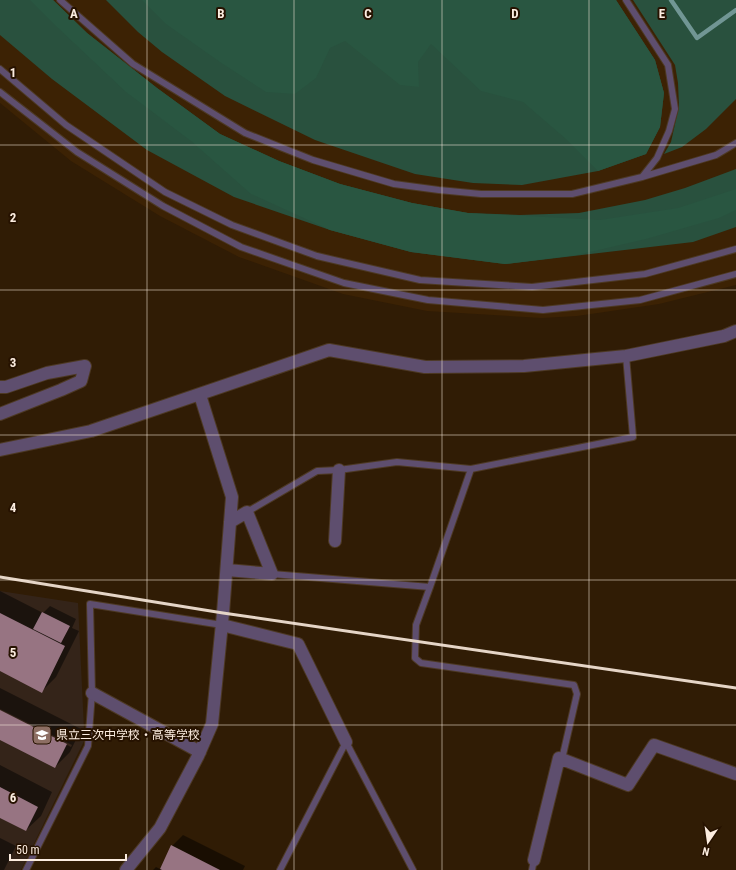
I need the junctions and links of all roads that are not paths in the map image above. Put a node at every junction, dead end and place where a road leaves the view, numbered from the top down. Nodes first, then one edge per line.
1 (60, 0) edge
2 (626, 0) edge
3 (0, 69) edge
4 (0, 92) edge
5 (736, 143) edge
6 (642, 177) junction
7 (736, 249) edge
8 (736, 274) edge
9 (736, 331) edge
10 (626, 356) junction
11 (0, 387) edge
12 (200, 395) junction
13 (0, 414) edge
14 (0, 450) edge
15 (471, 469) junction
16 (339, 470) junction
17 (247, 512) junction
18 (230, 522) junction
19 (335, 541) dead end
20 (226, 570) junction
21 (272, 574) junction
22 (430, 587) junction
23 (222, 625) junction
24 (92, 694) junction
25 (346, 742) junction
26 (200, 752) junction
27 (562, 759) junction
28 (736, 774) edge
29 (533, 865) edge
30 (26, 870) edge
31 (126, 870) edge
32 (280, 870) edge
33 (413, 870) edge

1 - 6 lane
2 - 6 lane
3 - 7 lane
4 - 8 lane
5 - 6 lane
9 - 10 street
10 - 12 street
10 - 15 lane
11 - 13 street
12 - 14 street
12 - 18 street
15 - 16 lane
15 - 22 lane
16 - 17 lane
16 - 19 street
17 - 18 street
17 - 21 street
18 - 20 street
20 - 21 street
20 - 23 street
21 - 22 lane
22 - 27 lane
23 - 24 lane
23 - 25 street
23 - 26 street
24 - 26 street
24 - 30 lane
25 - 32 lane
25 - 33 lane
26 - 31 street
27 - 28 street
27 - 29 street

